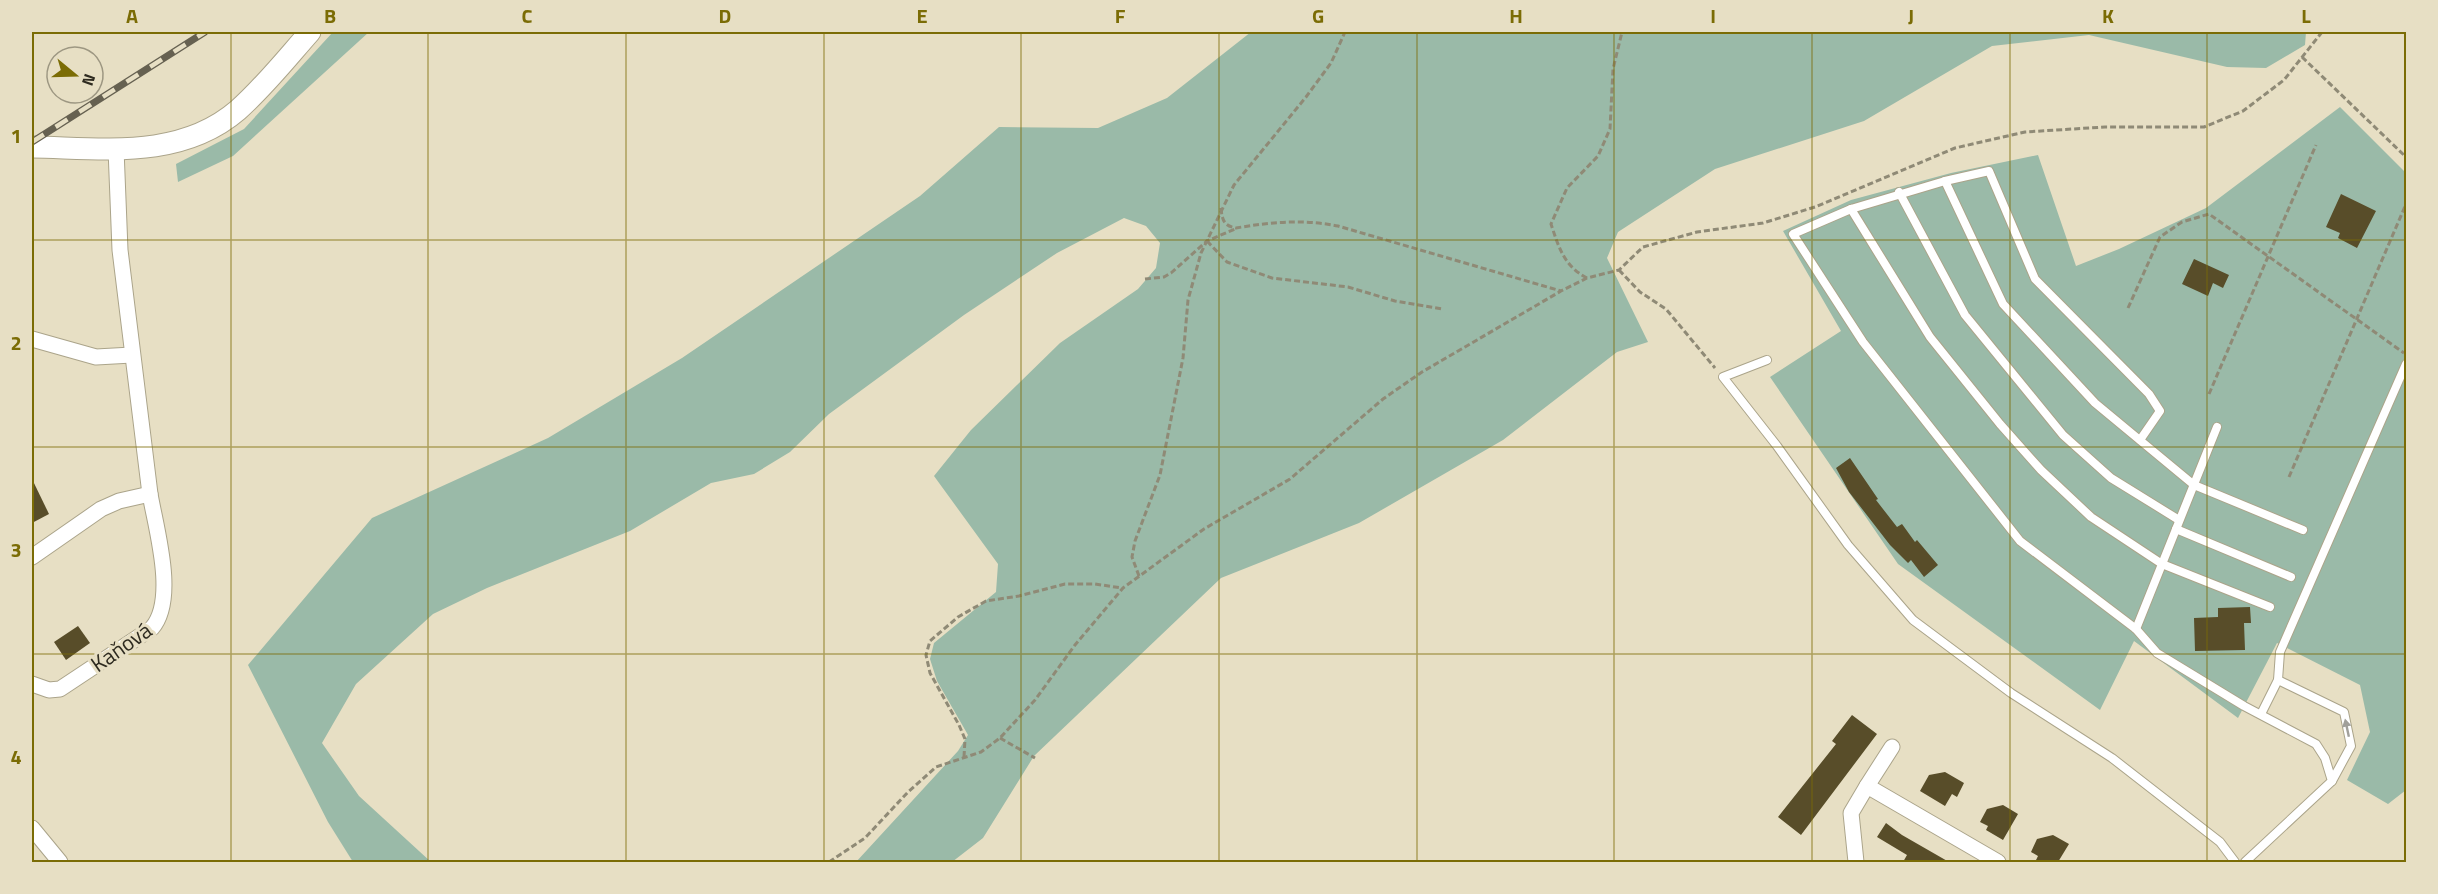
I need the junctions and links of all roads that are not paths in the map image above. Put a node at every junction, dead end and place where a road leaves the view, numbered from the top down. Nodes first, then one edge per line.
1 (310, 32) edge
2 (32, 147) edge
3 (116, 149) junction
4 (1945, 181) junction
5 (1899, 192) junction
6 (1851, 209) junction
7 (32, 339) edge
8 (132, 355) junction
9 (1767, 360) dead end
10 (2406, 364) edge
11 (2217, 427) dead end
12 (2140, 440) junction
13 (2194, 485) junction
14 (150, 494) junction
15 (2179, 520) junction
16 (2176, 529) junction
17 (2303, 530) dead end
18 (32, 557) edge
19 (2162, 564) junction
20 (2291, 577) dead end
21 (2270, 607) dead end
22 (2136, 629) junction
23 (2278, 680) junction
24 (32, 684) edge
25 (2261, 714) junction
26 (1892, 747) dead end
27 (2332, 781) junction
28 (1867, 786) junction
29 (32, 828) edge
30 (60, 862) edge
31 (1856, 862) edge
32 (1998, 862) edge
33 (2235, 862) edge
34 (2245, 862) edge

1 - 3 main road
2 - 3 main road
3 - 8 street, Kaňová
4 - 5 lane
4 - 12 lane
4 - 12 lane
5 - 6 lane
5 - 15 lane
6 - 19 lane
6 - 22 lane
7 - 8 street
8 - 14 street, Kaňová
9 - 33 lane
10 - 23 lane
11 - 13 lane
12 - 13 lane
13 - 15 lane
13 - 17 lane
14 - 18 street
14 - 24 street, Kaňová
15 - 16 lane
16 - 19 lane
16 - 20 lane
19 - 21 lane
19 - 22 lane
22 - 25 lane
23 - 25 lane
27 -> 23 lane
25 - 27 lane
26 - 28 street
27 - 34 lane
28 - 31 street
28 - 32 street
29 - 30 street

